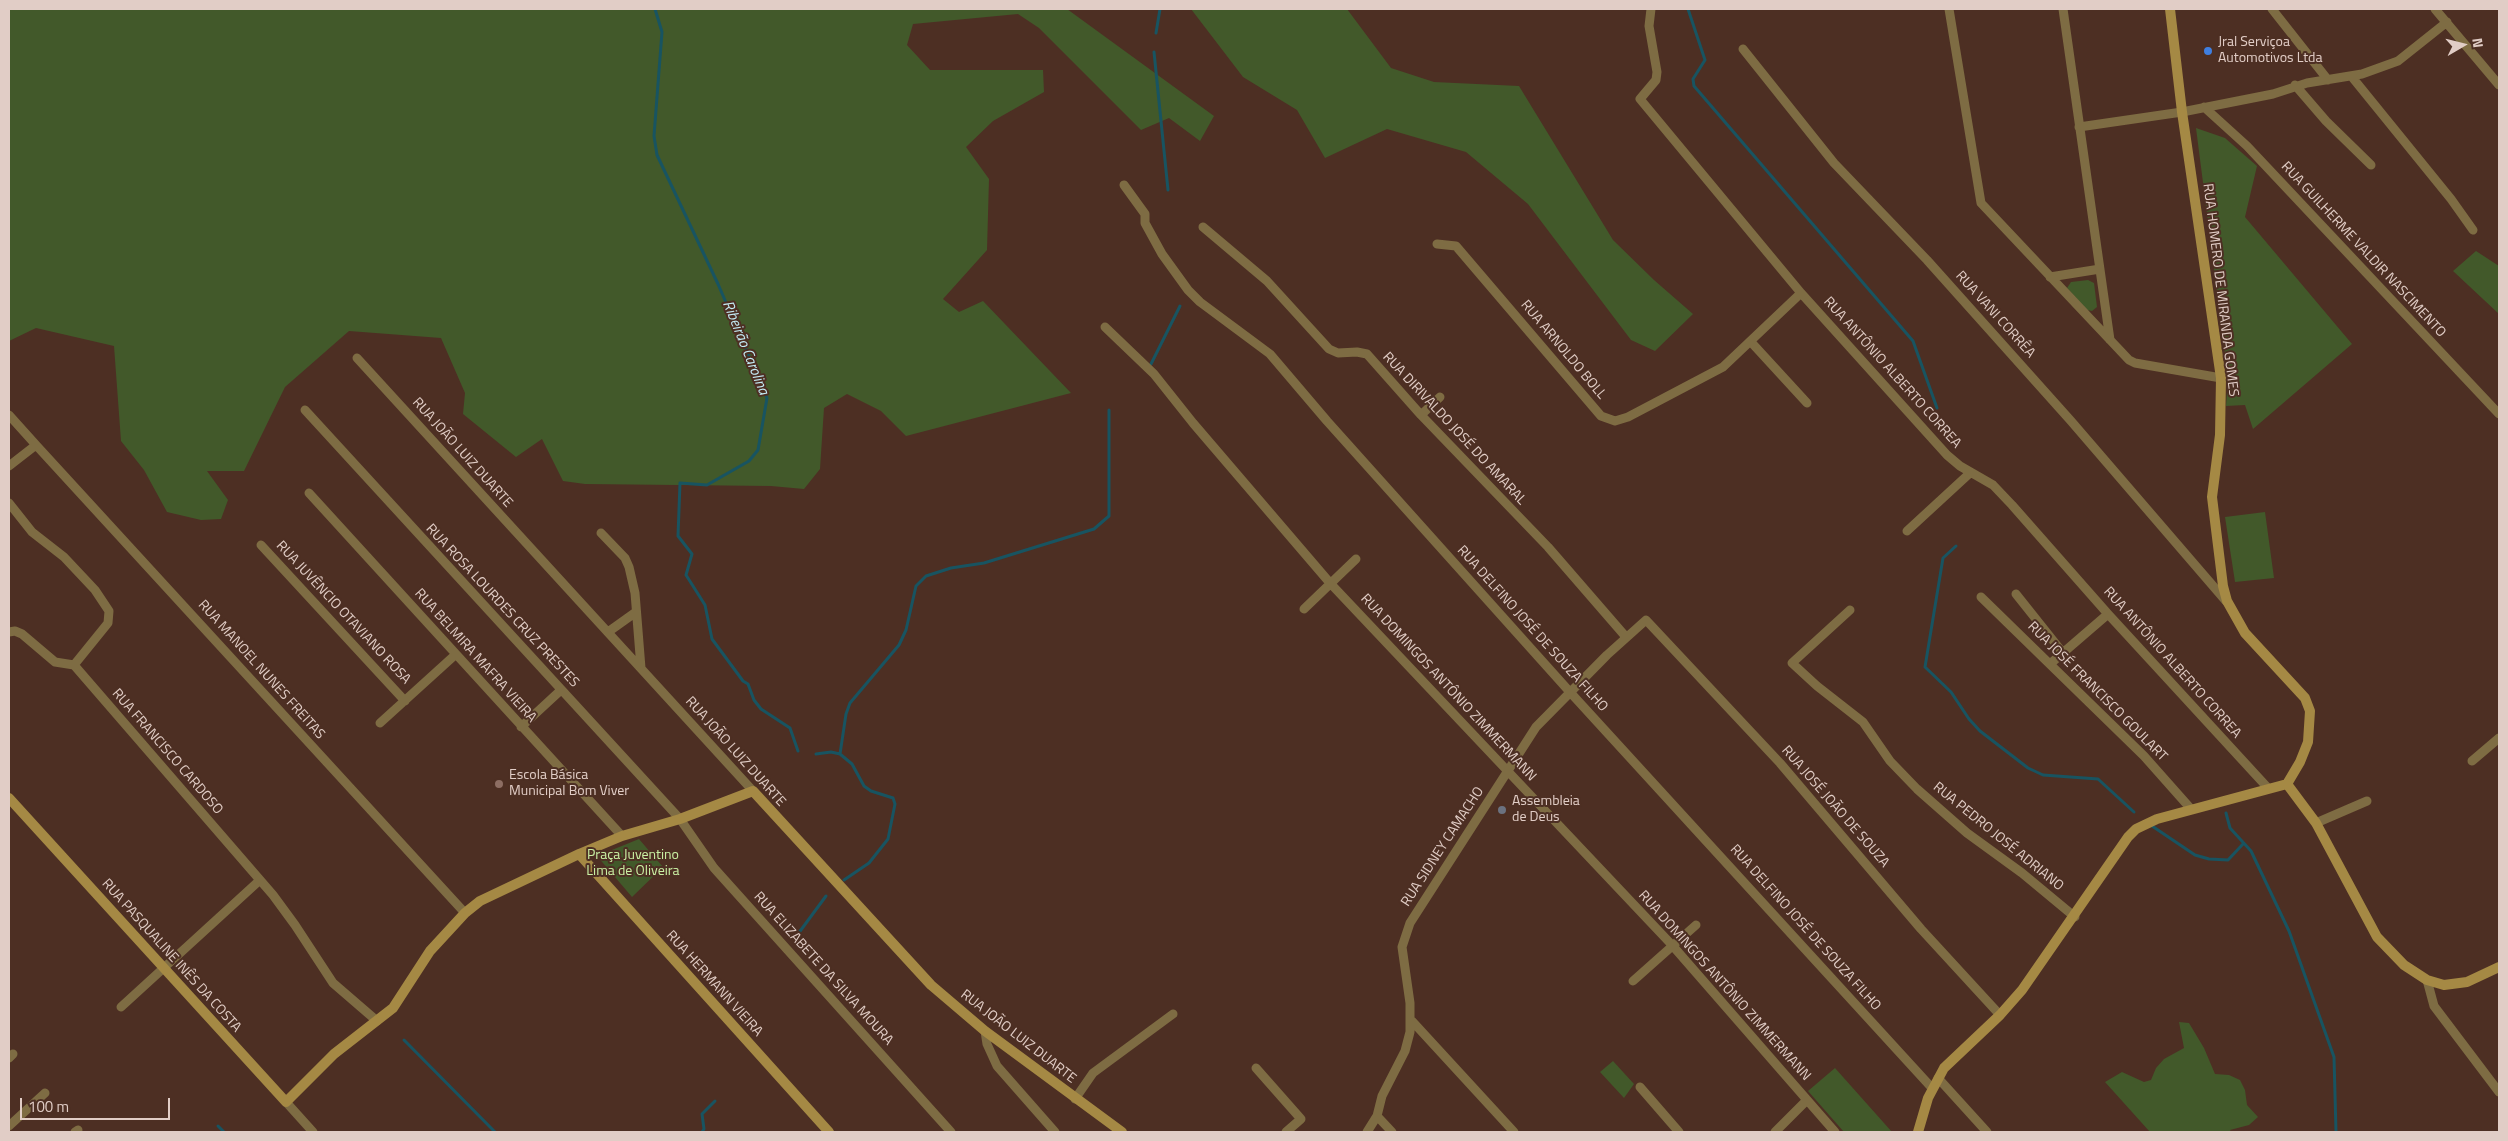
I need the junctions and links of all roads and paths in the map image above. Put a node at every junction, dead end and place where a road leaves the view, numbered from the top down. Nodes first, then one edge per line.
1 (1651, 9) edge
2 (1949, 9) edge
3 (2063, 9) edge
4 (2170, 9) edge
5 (2272, 9) edge
6 (2435, 9) edge
7 (2447, 22) junction
8 (1743, 49) dead end
9 (2352, 77) junction
10 (2328, 80) junction
11 (2295, 85) junction
12 (2499, 85) edge
13 (2204, 107) junction
14 (2182, 112) junction
15 (2079, 127) junction
16 (2371, 164) dead end
17 (1124, 185) dead end
18 (1203, 227) dead end
19 (2472, 230) dead end
20 (1437, 244) dead end
21 (2100, 269) junction
22 (2050, 277) junction
23 (1801, 293) junction
24 (1105, 327) dead end
25 (2110, 340) junction
26 (1751, 342) junction
27 (357, 358) dead end
28 (2221, 378) junction
29 (1440, 397) dead end
30 (1807, 403) dead end
31 (305, 410) dead end
32 (2499, 414) edge
33 (9, 415) edge
34 (1421, 415) junction
35 (36, 445) junction
36 (9, 466) edge
37 (1970, 473) junction
38 (309, 493) dead end
39 (9, 503) edge
40 (1907, 531) dead end
41 (601, 532) dead end
42 (261, 545) dead end
43 (1356, 559) dead end
44 (1330, 583) junction
45 (2016, 594) dead end
46 (1981, 597) dead end
47 (2226, 601) junction
48 (1304, 608) dead end
49 (1850, 610) dead end
50 (636, 612) junction
51 (2108, 614) junction
52 (1646, 620) joint
53 (9, 632) edge
54 (608, 632) junction
55 (1626, 637) junction
56 (2063, 653) junction
57 (455, 655) junction
58 (2050, 664) junction
59 (74, 665) junction
60 (641, 668) junction
61 (561, 690) junction
62 (1569, 691) junction
63 (405, 700) junction
64 (380, 722) dead end
65 (521, 727) junction
66 (2499, 738) edge
67 (2472, 761) dead end
68 (1508, 771) junction
69 (2286, 784) junction
70 (2267, 787) junction
71 (753, 791) junction
72 (9, 798) edge
73 (2366, 801) dead end
74 (2191, 809) junction
75 (680, 819) junction
76 (2316, 823) junction
77 (622, 836) junction
78 (579, 854) junction
79 (260, 880) junction
80 (465, 913) junction
81 (2075, 916) junction
82 (1696, 925) dead end
83 (1672, 945) junction
84 (2499, 967) edge
85 (164, 968) junction
86 (2428, 980) junction
87 (1633, 981) dead end
88 (121, 1007) dead end
89 (1174, 1014) dead end
90 (2000, 1015) junction
91 (377, 1021) junction
92 (1412, 1021) junction
93 (985, 1031) junction
94 (1256, 1068) dead end
95 (1938, 1078) junction
96 (1640, 1087) dead end
97 (1932, 1088) junction
98 (2499, 1092) edge
99 (45, 1093) dead end
100 (1075, 1098) junction
101 (1806, 1100) junction
102 (286, 1102) junction
103 (1377, 1116) junction
104 (9, 1126) edge
105 (313, 1132) edge
106 (829, 1132) edge
107 (951, 1132) edge
108 (1055, 1132) edge
109 (1122, 1132) edge
110 (1286, 1132) edge
111 (1367, 1132) edge
112 (1392, 1132) edge
113 (1514, 1132) edge
114 (1679, 1132) edge
115 (1775, 1132) edge
116 (1835, 1132) edge
117 (1918, 1132) edge
118 (1987, 1132) edge

1 - 23 street, RUA ANTÔNIO ALBERTO CORREA
2 - 22 street
3 - 15 street
4 - 14 street, RUA HOMERO DE MIRANDA GOMES
5 - 10 street
6 - 7 street
7 - 9 street
7 - 12 street
8 - 47 street, RUA VANI CORRÊA
9 - 10 street
9 - 19 street
10 - 11 street
11 - 13 street
11 - 16 street
13 - 14 street
13 - 32 street, RUA GUILHERME VALDIR NASCIMENTO
14 - 15 street
14 - 28 street, RUA HOMERO DE MIRANDA GOMES
15 - 21 street
17 - 62 street, RUA DELFINO JOSÉ DE SOUZA FILHO
18 - 34 street, RUA DIRIVALDO JOSÉ DO AMARAL
20 - 26 street, RUA ARNOLDO BOLL
21 - 22 street
21 - 25 street
22 - 25 street
23 - 26 street, RUA ARNOLDO BOLL
23 - 37 street, RUA ANTÔNIO ALBERTO CORREA
24 - 44 street, RUA DOMINGOS ANTÔNIO ZIMMERMANN
25 - 28 street
26 - 30 street
27 - 54 street, RUA JOÃO LUIZ DUARTE
28 - 47 street, RUA HOMERO DE MIRANDA GOMES
29 - 34 street
31 - 61 street, RUA ROSA LOURDES CRUZ PRESTES
33 - 35 street, RUA MANOEL NUNES FREITAS
34 - 55 street, RUA DIRIVALDO JOSÉ DO AMARAL
35 - 36 street
35 - 80 street, RUA MANOEL NUNES FREITAS
37 - 40 street
37 - 51 street, RUA ANTÔNIO ALBERTO CORREA
38 - 57 street, RUA BELMIRA MAFRA VIEIRA
39 - 59 street
41 - 50 street
42 - 63 street, RUA JUVÊNCIO OTAVIANO ROSA
43 - 44 street
44 - 48 street
44 - 68 street, RUA DOMINGOS ANTÔNIO ZIMMERMANN
45 - 56 street
46 - 58 street, RUA JOSÉ FRANCISCO GOULART
47 - 69 street, RUA HOMERO DE MIRANDA GOMES
49 - 81 street, RUA PEDRO JOSÉ ADRIANO
50 - 54 street
50 - 60 street
51 - 56 street
51 - 70 street, RUA ANTÔNIO ALBERTO CORREA
52 - 55 street, RUA SIDNEY CAMACHO
52 - 90 street, RUA JOSÉ JOÃO DE SOUZA
53 - 59 street
54 - 60 street, RUA JOÃO LUIZ DUARTE
55 - 62 street, RUA SIDNEY CAMACHO
56 - 58 street
57 - 63 street
57 - 65 street, RUA BELMIRA MAFRA VIEIRA
58 - 74 street, RUA JOSÉ FRANCISCO GOULART
59 - 79 street, RUA FRANCISCO CARDOSO
60 - 71 street, RUA JOÃO LUIZ DUARTE
61 - 65 street
61 - 75 street, RUA ROSA LOURDES CRUZ PRESTES
62 - 68 street, RUA SIDNEY CAMACHO
62 - 97 street, RUA DELFINO JOSÉ DE SOUZA FILHO
63 - 64 street
65 - 77 street, RUA BELMIRA MAFRA VIEIRA
66 - 67 street
68 - 83 street, RUA DOMINGOS ANTÔNIO ZIMMERMANN
68 - 92 street, RUA SIDNEY CAMACHO
69 - 70 street
69 - 76 street
70 - 74 street
71 - 75 street
71 - 93 street, RUA JOÃO LUIZ DUARTE
72 - 85 street, RUA PASQUALINE INÊS DA COSTA
73 - 76 street
74 - 81 street
75 - 77 street
75 - 107 street, RUA ELIZABETE DA SILVA MOURA
76 - 86 street
77 - 78 street
78 - 80 street
78 - 106 street, RUA HERMANN VIEIRA
79 - 85 street
79 - 91 street, RUA FRANCISCO CARDOSO
80 - 91 street
81 - 90 street
82 - 83 street
83 - 87 street
83 - 101 street, RUA DOMINGOS ANTÔNIO ZIMMERMANN
84 - 86 street
85 - 88 street
85 - 102 street, RUA PASQUALINE INÊS DA COSTA
86 - 98 street
89 - 100 street
90 - 95 street
91 - 102 street
92 - 103 street, RUA SIDNEY CAMACHO
92 - 113 street
93 - 100 street, RUA JOÃO LUIZ DUARTE
93 - 108 street
94 - 110 street
95 - 97 street
95 - 118 street
96 - 114 street
97 - 117 street
99 - 104 street
100 - 109 street, RUA JOÃO LUIZ DUARTE
101 - 115 street
101 - 116 street, RUA DOMINGOS ANTÔNIO ZIMMERMANN
102 - 105 street, RUA PASQUALINE INÊS DA COSTA
103 - 111 street, RUA SIDNEY CAMACHO
103 - 112 street

